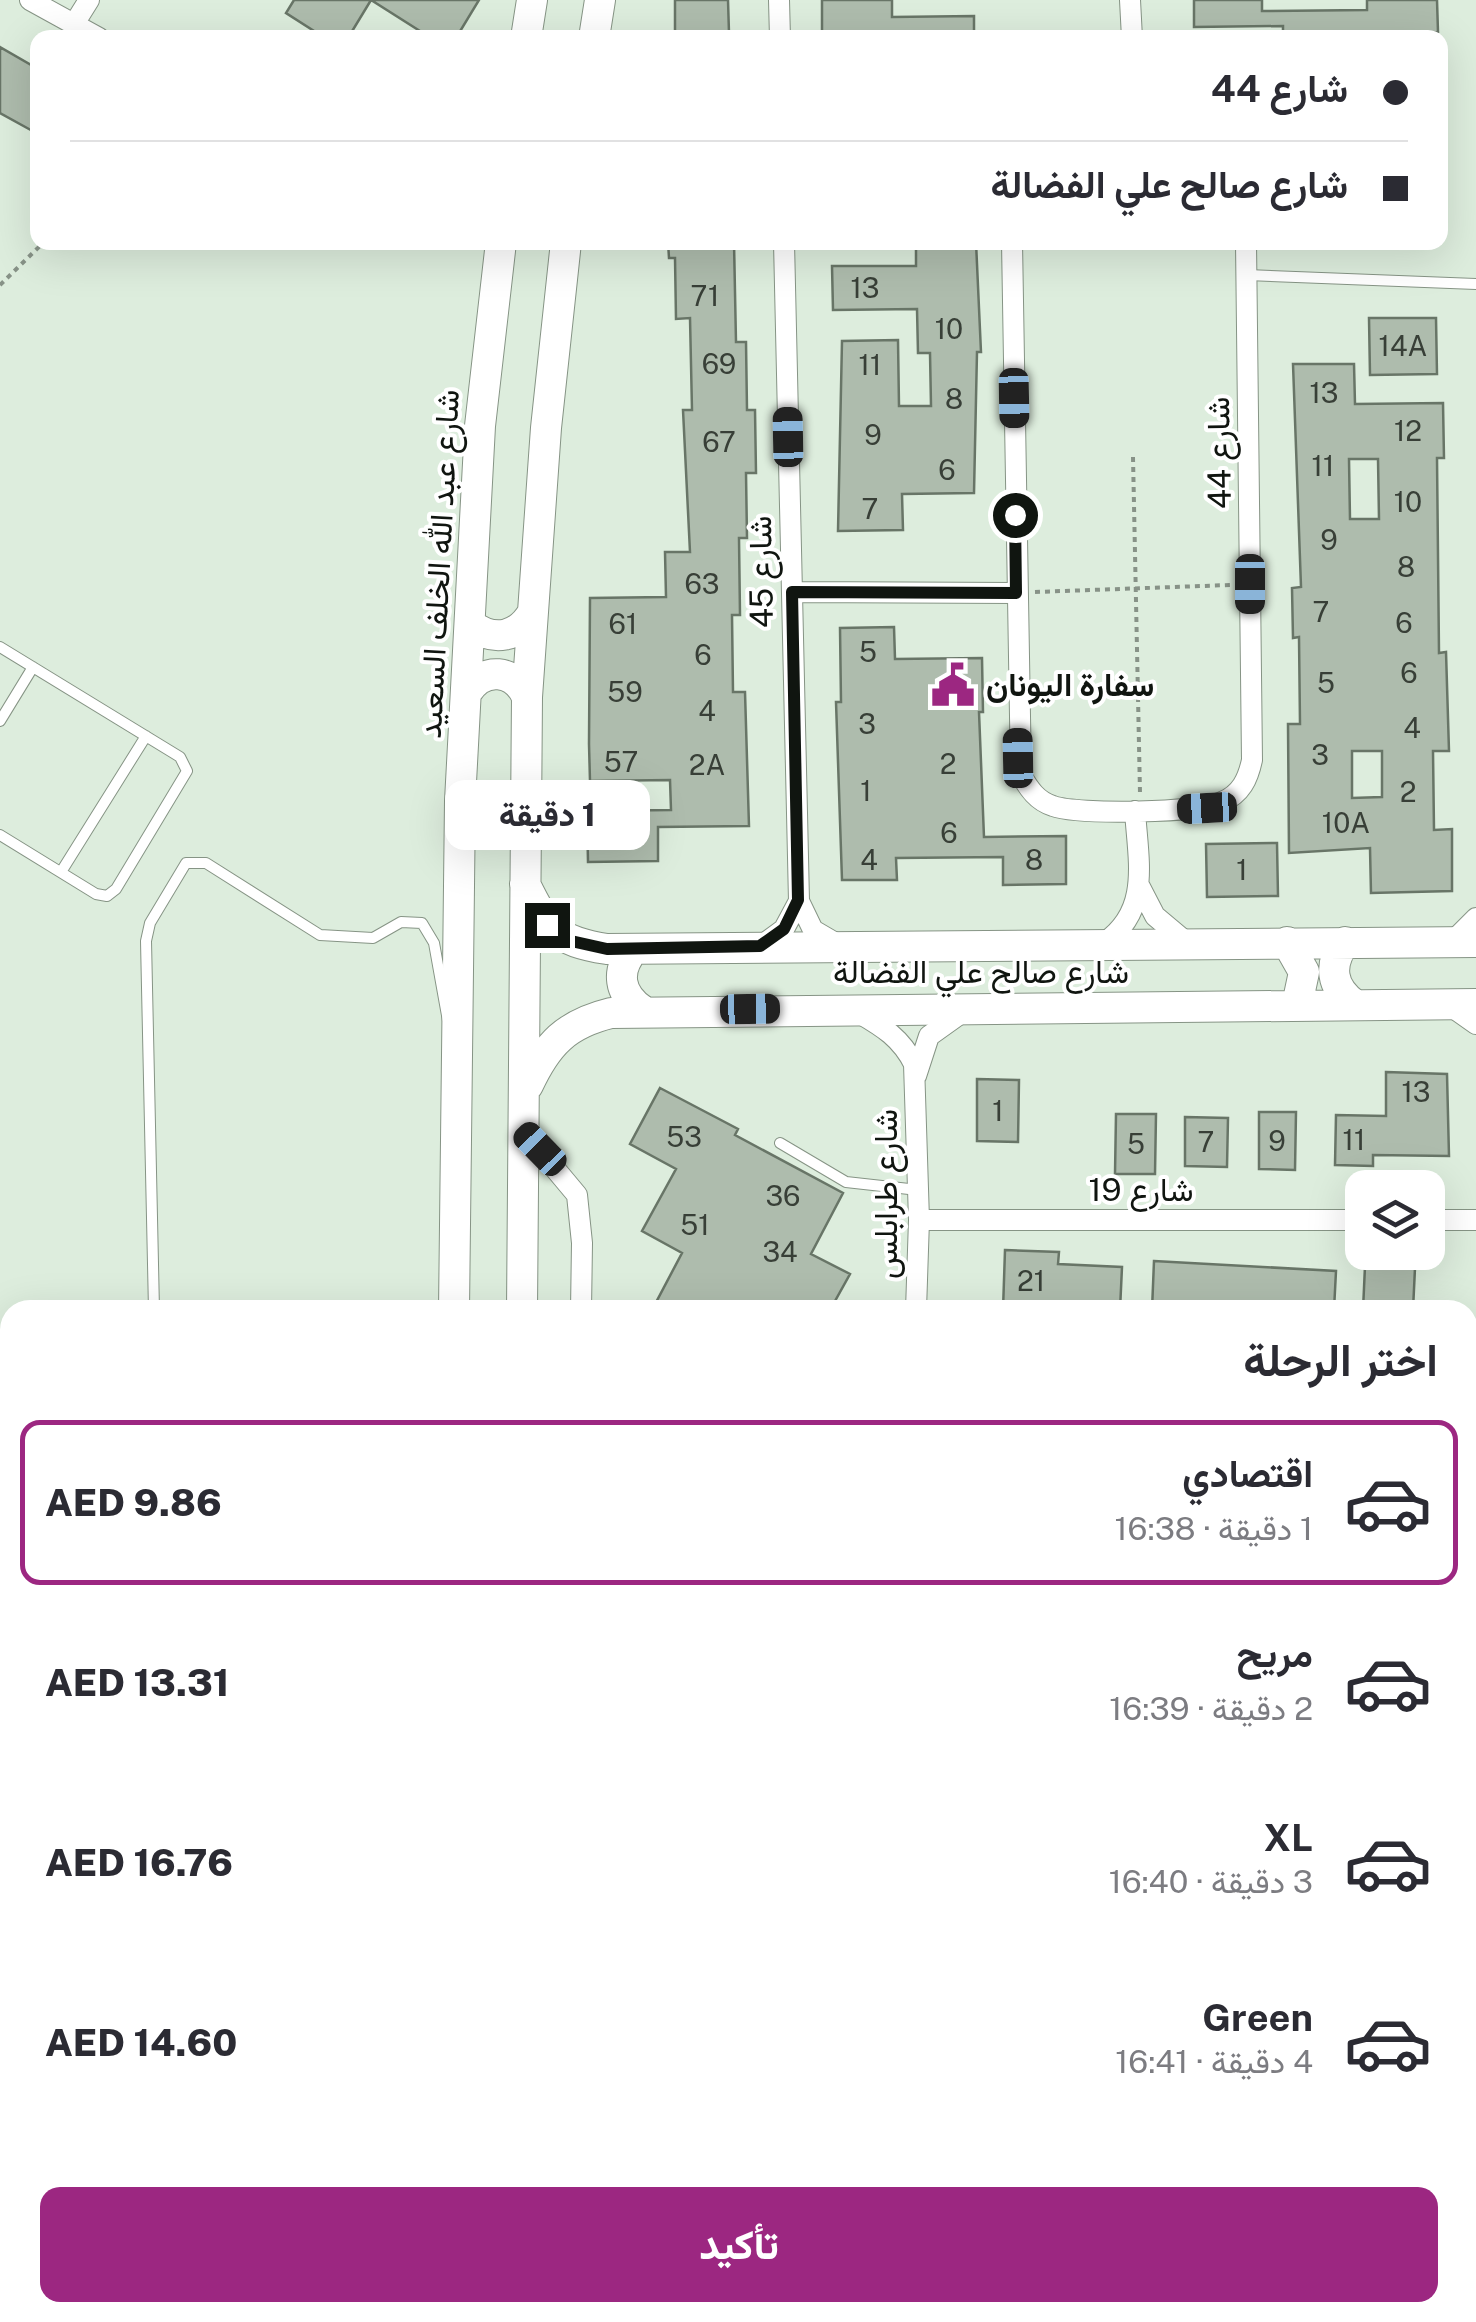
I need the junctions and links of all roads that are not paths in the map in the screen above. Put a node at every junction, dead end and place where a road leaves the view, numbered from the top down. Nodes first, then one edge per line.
1 (30, 0) edge
2 (89, 0) edge
3 (532, 0) edge
4 (600, 0) edge
5 (779, 0) edge
6 (1130, 0) edge
7 (74, 24) junction
8 (85, 30) edge
9 (527, 30) edge
10 (595, 30) edge
11 (780, 30) edge
12 (1132, 30) edge
13 (499, 250) edge
14 (565, 250) edge
15 (784, 250) edge
16 (1012, 250) edge
17 (1246, 250) edge
18 (1246, 275) junction
19 (1476, 284) edge
20 (792, 592) junction
21 (1016, 593) junction
22 (532, 612) junction
23 (471, 626) junction
24 (0, 647) edge
25 (33, 667) junction
26 (468, 692) junction
27 (527, 696) junction
28 (1, 717) edge
29 (146, 736) junction
30 (1138, 811) junction
31 (0, 835) edge
32 (61, 872) junction
33 (523, 882) junction
34 (1140, 887) junction
35 (798, 900) junction
36 (1476, 918) edge
37 (1106, 942) junction
38 (1186, 942) junction
39 (1287, 942) junction
40 (1345, 942) junction
41 (1464, 942) edge
42 (837, 944) junction
43 (760, 946) junction
44 (634, 949) junction
45 (1354, 1004) junction
46 (1462, 1004) edge
47 (1297, 1005) junction
48 (973, 1007) junction
49 (851, 1008) junction
50 (642, 1010) junction
51 (1476, 1024) edge
52 (456, 1039) junction
53 (916, 1078) junction
54 (525, 1092) junction
55 (526, 1134) junction
56 (780, 1143) dead end
57 (918, 1190) junction
58 (919, 1220) junction
59 (1345, 1220) edge
60 (1445, 1220) edge
61 (1476, 1220) edge
62 (154, 1300) edge
63 (454, 1300) edge
64 (522, 1300) edge
65 (580, 1300) edge
66 (916, 1300) edge

1 - 7 street
2 - 7 street
3 - 9 main road
4 - 10 main road
5 - 11 street
6 - 12 street
7 - 8 street
13 - 23 main road, شارع عبد الله الخلف السعيد
14 - 22 main road
15 - 20 street, شارع 45
16 - 21 street, شارع 44
17 - 18 street, شارع 44
18 - 19 lane
18 - 30 street, شارع 44
20 - 21 street
20 - 35 street, شارع 45
21 - 30 street, شارع 44
22 - 23 main road
22 - 27 main road
23 - 26 main road, شارع عبد الله الخلف السعيد
24 - 25 lane
25 - 28 lane
25 - 29 lane
26 - 27 main road
26 - 52 main road, شارع عبد الله الخلف السعيد
27 - 33 main road
29 - 32 lane
29 - 32 lane
30 - 34 street
31 - 32 lane
33 - 44 main road, شارع صالح علي الفضالة
33 - 54 main road
34 - 37 street
34 - 38 street
35 - 42 street
35 - 43 street
36 - 41 street
37 - 38 main road, شارع صالح علي الفضالة
37 - 42 main road, شارع صالح علي الفضالة
38 - 39 main road, شارع صالح علي الفضالة
39 - 40 main road, شارع صالح علي الفضالة
39 - 47 main road
40 - 41 main road, شارع صالح علي الفضالة
40 - 45 main road
42 - 43 main road, شارع صالح علي الفضالة
43 - 44 main road, شارع صالح علي الفضالة
44 - 50 main road
45 - 46 main road, شارع صالح علي الفضالة
45 - 47 main road, شارع صالح علي الفضالة
46 - 51 street
47 - 48 main road, شارع صالح علي الفضالة
48 - 49 main road, شارع صالح علي الفضالة
48 - 53 street, شارع طرابلس
49 - 50 main road, شارع صالح علي الفضالة
49 - 53 street, شارع طرابلس
50 - 54 main road, شارع صالح علي الفضالة
52 - 62 lane
52 - 63 main road, شارع عبد الله الخلف السعيد
53 - 57 street, شارع طرابلس
54 - 55 main road
55 - 64 main road
55 - 65 street
56 - 57 lane
57 - 58 street, شارع طرابلس
58 - 59 street, شارع 19
58 - 66 street, شارع طرابلس
60 - 61 street

